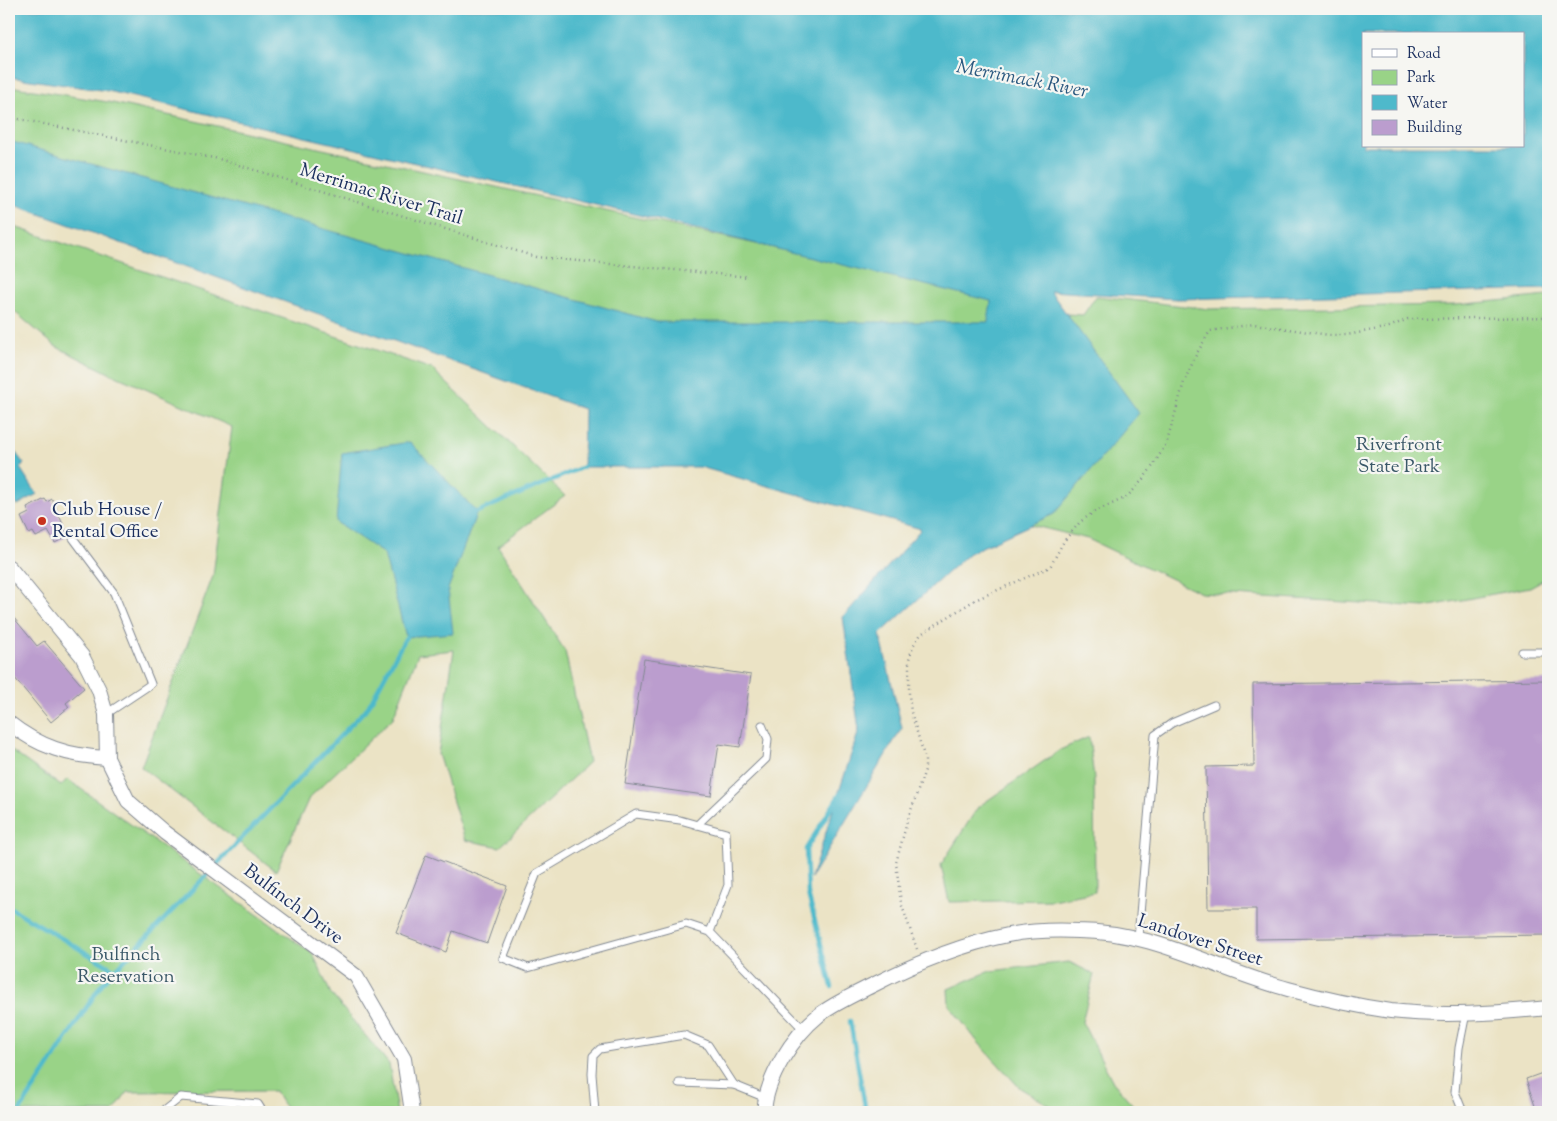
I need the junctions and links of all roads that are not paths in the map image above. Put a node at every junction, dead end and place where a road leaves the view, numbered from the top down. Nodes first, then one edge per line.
1 (73, 538) dead end
2 (9, 567) edge
3 (1522, 652) dead end
4 (1548, 652) edge
5 (1214, 705) dead end
6 (106, 714) junction
7 (9, 723) edge
8 (762, 725) dead end
9 (108, 758) junction
10 (697, 825) junction
11 (710, 932) junction
12 (1138, 938) junction
13 (1548, 1008) edge
14 (1466, 1013) junction
15 (805, 1030) junction
16 (679, 1083) dead end
17 (734, 1085) junction
18 (766, 1098) junction
19 (162, 1112) edge
20 (263, 1112) edge
21 (412, 1112) edge
22 (595, 1112) edge
23 (764, 1112) edge
24 (1463, 1112) edge

1 - 6 lane
2 - 6 street, Bulfinch Drive
3 - 4 lane
5 - 12 lane
6 - 9 street, Bulfinch Drive
7 - 9 street
8 - 10 lane
9 - 21 street, Bulfinch Drive
10 - 11 lane
10 - 11 lane
11 - 15 lane
12 - 14 street, Landover Street
12 - 15 street, Landover Street
13 - 14 street, Landover Street
14 - 24 lane
15 - 18 street, Landover Street
16 - 17 lane
17 - 18 lane
17 - 22 lane
18 - 23 street, Landover Street
19 - 20 lane

